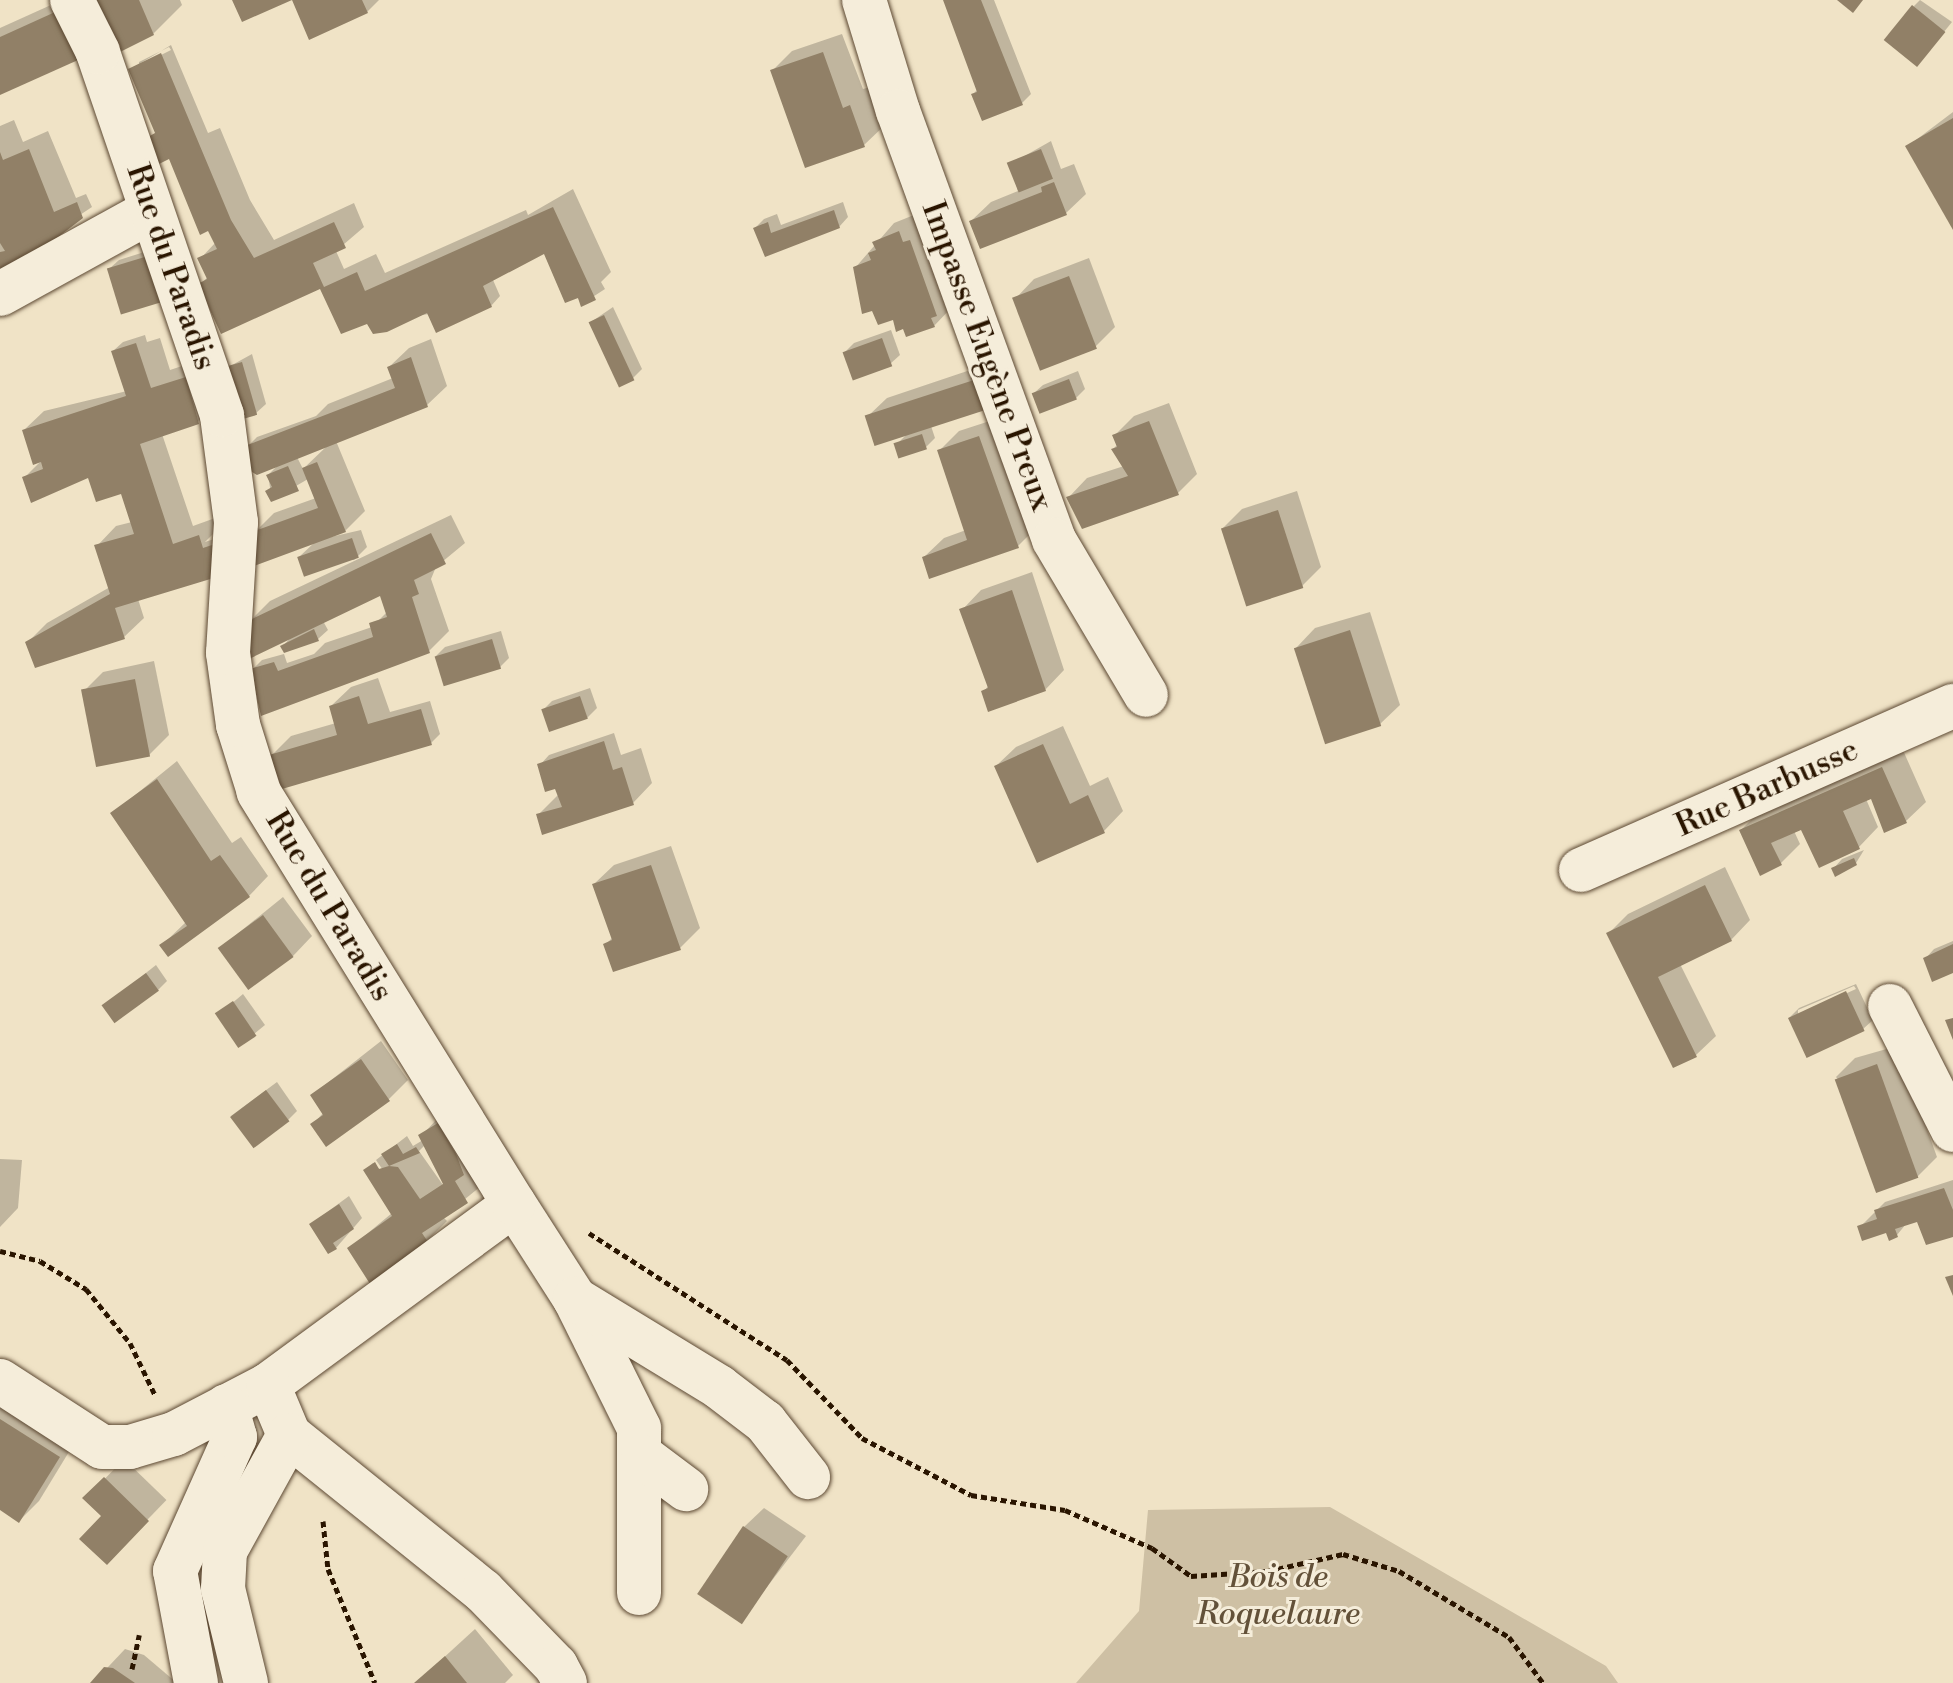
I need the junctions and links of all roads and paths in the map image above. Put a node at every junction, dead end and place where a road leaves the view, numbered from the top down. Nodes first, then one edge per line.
1 (72, 0) edge
2 (864, 0) edge
3 (151, 211) junction
4 (0, 294) edge
5 (1146, 695) dead end
6 (1953, 706) edge
7 (1581, 870) dead end
8 (1890, 1006) dead end
9 (1953, 1130) edge
10 (514, 1204) junction
11 (577, 1225) dead end
12 (0, 1251) edge
13 (575, 1299) junction
14 (0, 1381) edge
15 (268, 1385) junction
16 (226, 1406) junction
17 (174, 1434) junction
18 (303, 1446) junction
19 (643, 1457) junction
20 (808, 1477) dead end
21 (686, 1489) dead end
22 (639, 1593) dead end
23 (196, 1683) edge
24 (246, 1683) edge
25 (375, 1683) edge
26 (565, 1683) edge
27 (1543, 1683) edge

1 - 3 street, Rue du Paradis
2 - 5 street, Impasse Eugène Preux
3 - 4 street
3 - 10 street, Rue du Paradis
6 - 7 street, Rue Barbusse
8 - 9 street
10 - 13 street, Rue du Paradis
10 - 15 street
11 - 27 path
12 - 17 path
13 - 19 street, Rue du Paradis
13 - 20 street
14 - 17 street
15 - 16 street
15 - 18 street
16 - 17 street
16 - 23 street
18 - 24 street
18 - 25 path
18 - 26 street
19 - 21 street
19 - 22 street, Rue du Paradis

